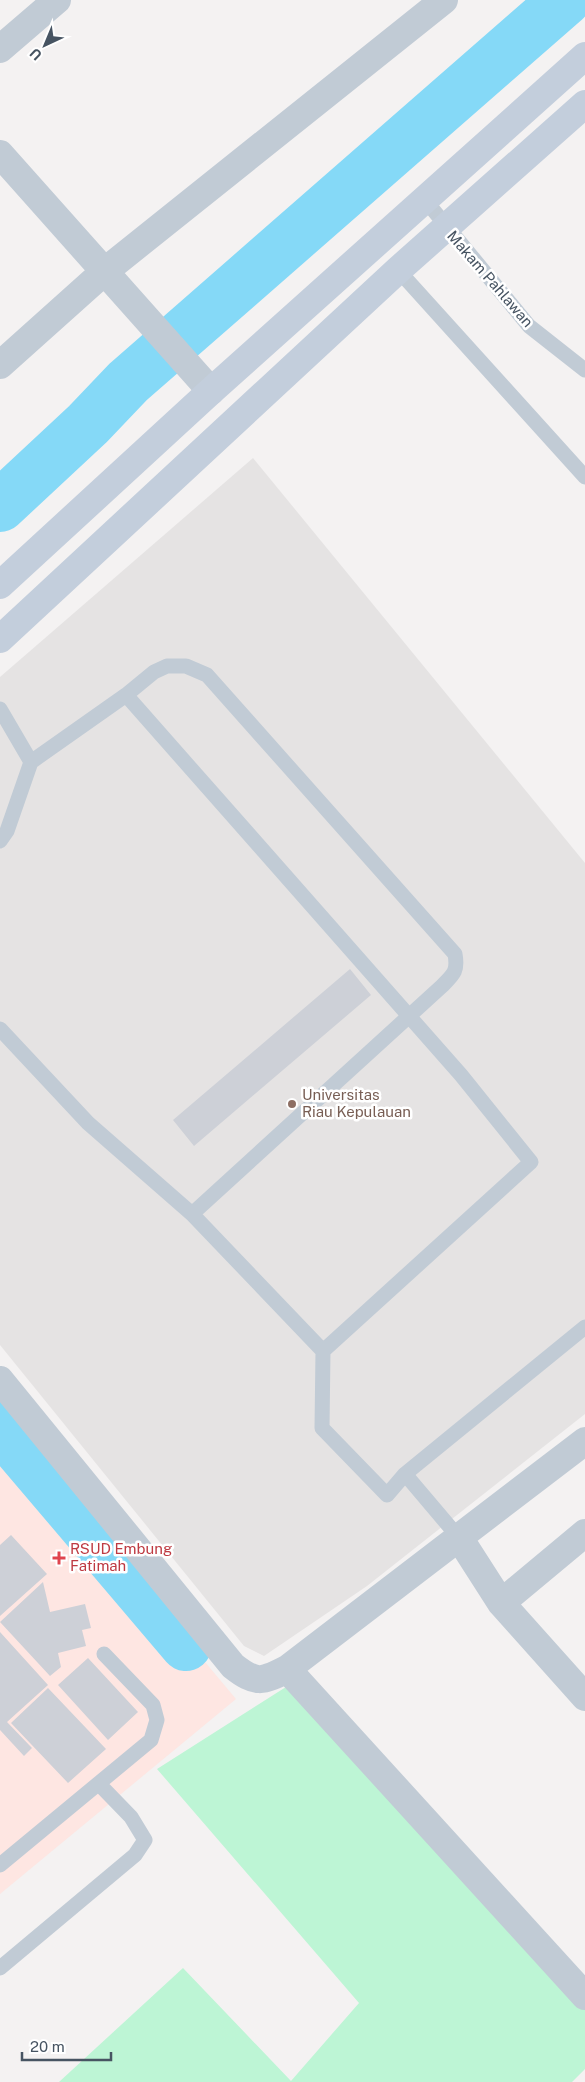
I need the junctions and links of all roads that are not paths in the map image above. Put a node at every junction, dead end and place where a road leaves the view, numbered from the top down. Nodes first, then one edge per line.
1 (57, 0) edge
2 (444, 0) edge
3 (0, 49) edge
4 (585, 56) edge
5 (585, 104) edge
6 (0, 154) edge
7 (425, 200) junction
8 (446, 227) junction
9 (105, 271) junction
10 (405, 277) junction
11 (0, 365) edge
12 (585, 370) edge
13 (211, 391) junction
14 (585, 477) edge
15 (0, 585) edge
16 (0, 638) edge
17 (126, 695) junction
18 (0, 709) edge
19 (31, 762) junction
20 (0, 841) edge
21 (409, 1017) junction
22 (0, 1029) edge
23 (192, 1214) junction
24 (585, 1327) edge
25 (323, 1351) junction
26 (0, 1380) edge
27 (585, 1441) edge
28 (405, 1474) junction
29 (585, 1533) edge
30 (460, 1539) junction
31 (502, 1603) junction
32 (104, 1654) dead end
33 (287, 1669) junction
34 (585, 1697) edge
35 (99, 1784) junction
36 (0, 1865) edge
37 (0, 1968) edge
38 (585, 1996) edge

1 - 3 street
2 - 9 street
4 - 7 main road
5 - 8 main road
6 - 9 street
7 - 8 lane, Makam Pahlawan
7 - 13 main road
8 - 10 main road
8 - 12 lane, Makam Pahlawan
9 - 11 street
9 - 13 street
10 - 14 lane
10 - 16 main road
13 - 15 main road
17 - 19 lane
17 - 21 lane
17 - 21 lane
18 - 19 lane
19 - 20 lane
21 - 23 lane
21 - 25 lane
22 - 23 lane
23 - 25 lane
24 - 28 lane
25 - 28 lane
26 - 33 street
27 - 30 street
28 - 30 lane
29 - 31 street
30 - 31 street
30 - 33 street
31 - 34 street
32 - 35 lane
33 - 38 street
35 - 36 lane
35 - 37 lane

